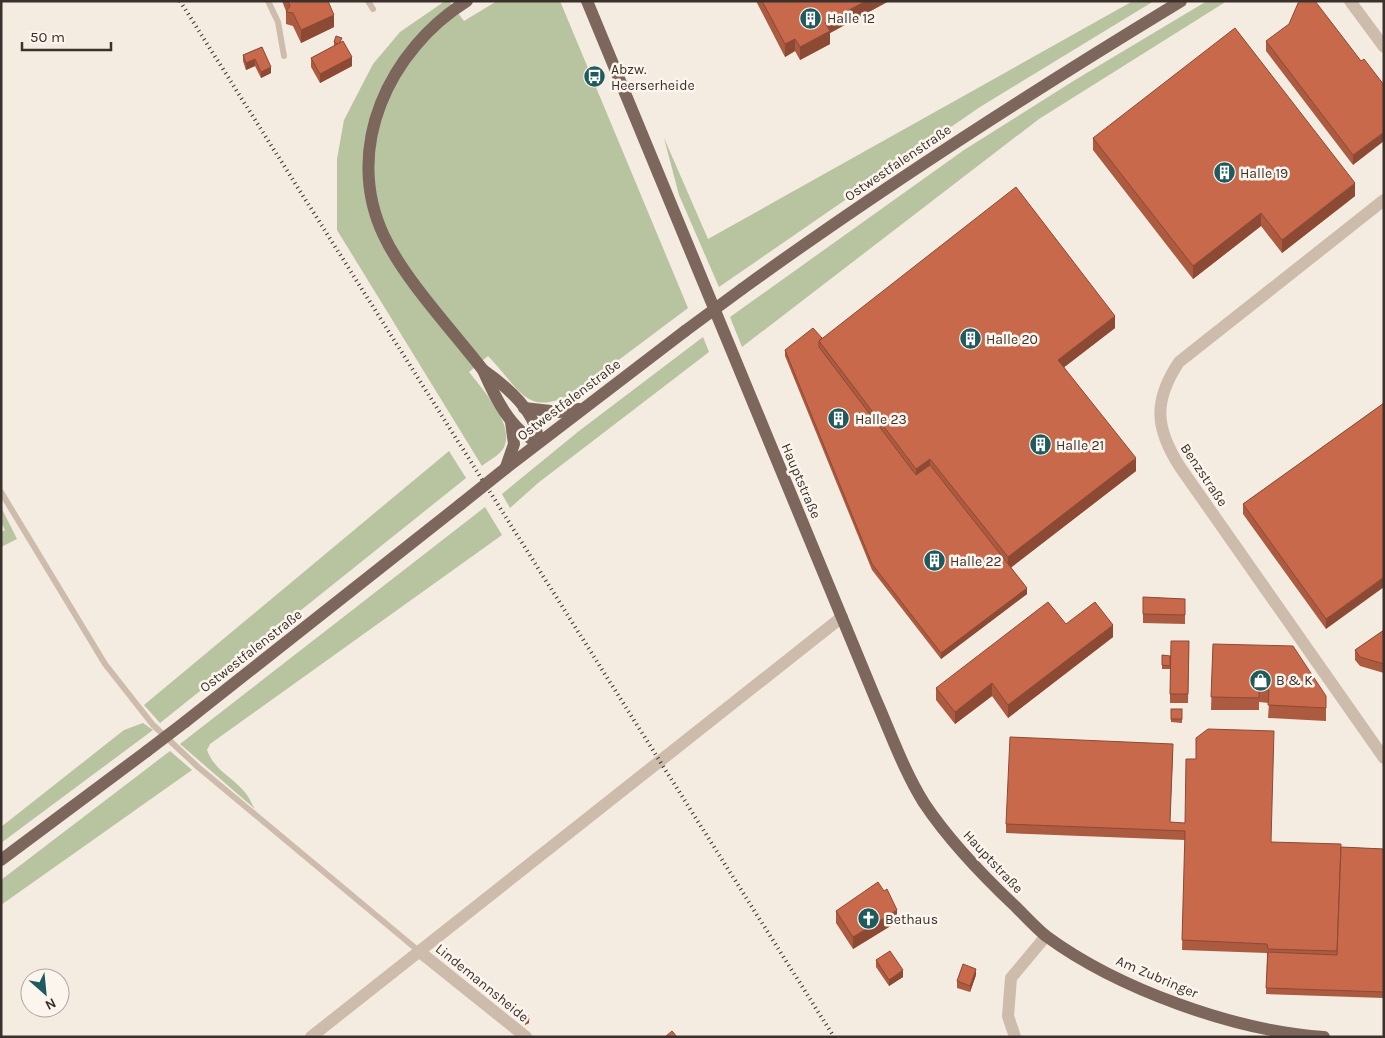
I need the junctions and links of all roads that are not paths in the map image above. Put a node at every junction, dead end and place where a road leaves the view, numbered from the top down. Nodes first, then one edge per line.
1 (268, 1) edge
2 (368, 1) edge
3 (468, 1) edge
4 (587, 1) edge
5 (596, 1) edge
6 (1181, 1) edge
7 (1350, 1) edge
8 (373, 9) dead end
9 (594, 19) junction
10 (1384, 47) edge
11 (284, 56) dead end
12 (1384, 200) edge
13 (483, 370) junction
14 (524, 408) junction
15 (582, 409) junction
16 (511, 419) junction
17 (538, 442) junction
18 (506, 468) junction
19 (1, 492) edge
20 (842, 617) junction
21 (1384, 758) edge
22 (1, 860) edge
23 (1046, 936) junction
24 (420, 952) junction
25 (311, 1037) edge
26 (526, 1037) edge
27 (1015, 1037) edge
28 (1324, 1037) edge

1 - 11 lane
2 - 8 lane
3 - 13 main road
4 - 9 main road, Hauptstraße
5 - 9 main road
6 - 15 main road, Ostwestfalenstraße, bridge
7 - 10 street
9 - 20 main road, Hauptstraße
12 - 21 street, Benzstraße
13 - 14 main road
13 - 16 main road
14 - 15 main road
14 - 17 main road
15 - 17 main road, Ostwestfalenstraße
16 - 17 main road
16 - 18 main road
17 - 18 main road, Ostwestfalenstraße
18 - 22 main road, Ostwestfalenstraße, bridge
19 - 24 lane
20 - 23 main road, Hauptstraße
20 - 24 street
23 - 27 street
23 - 28 main road, Am Zubringer
24 - 25 street
24 - 26 street, Lindemannsheide

